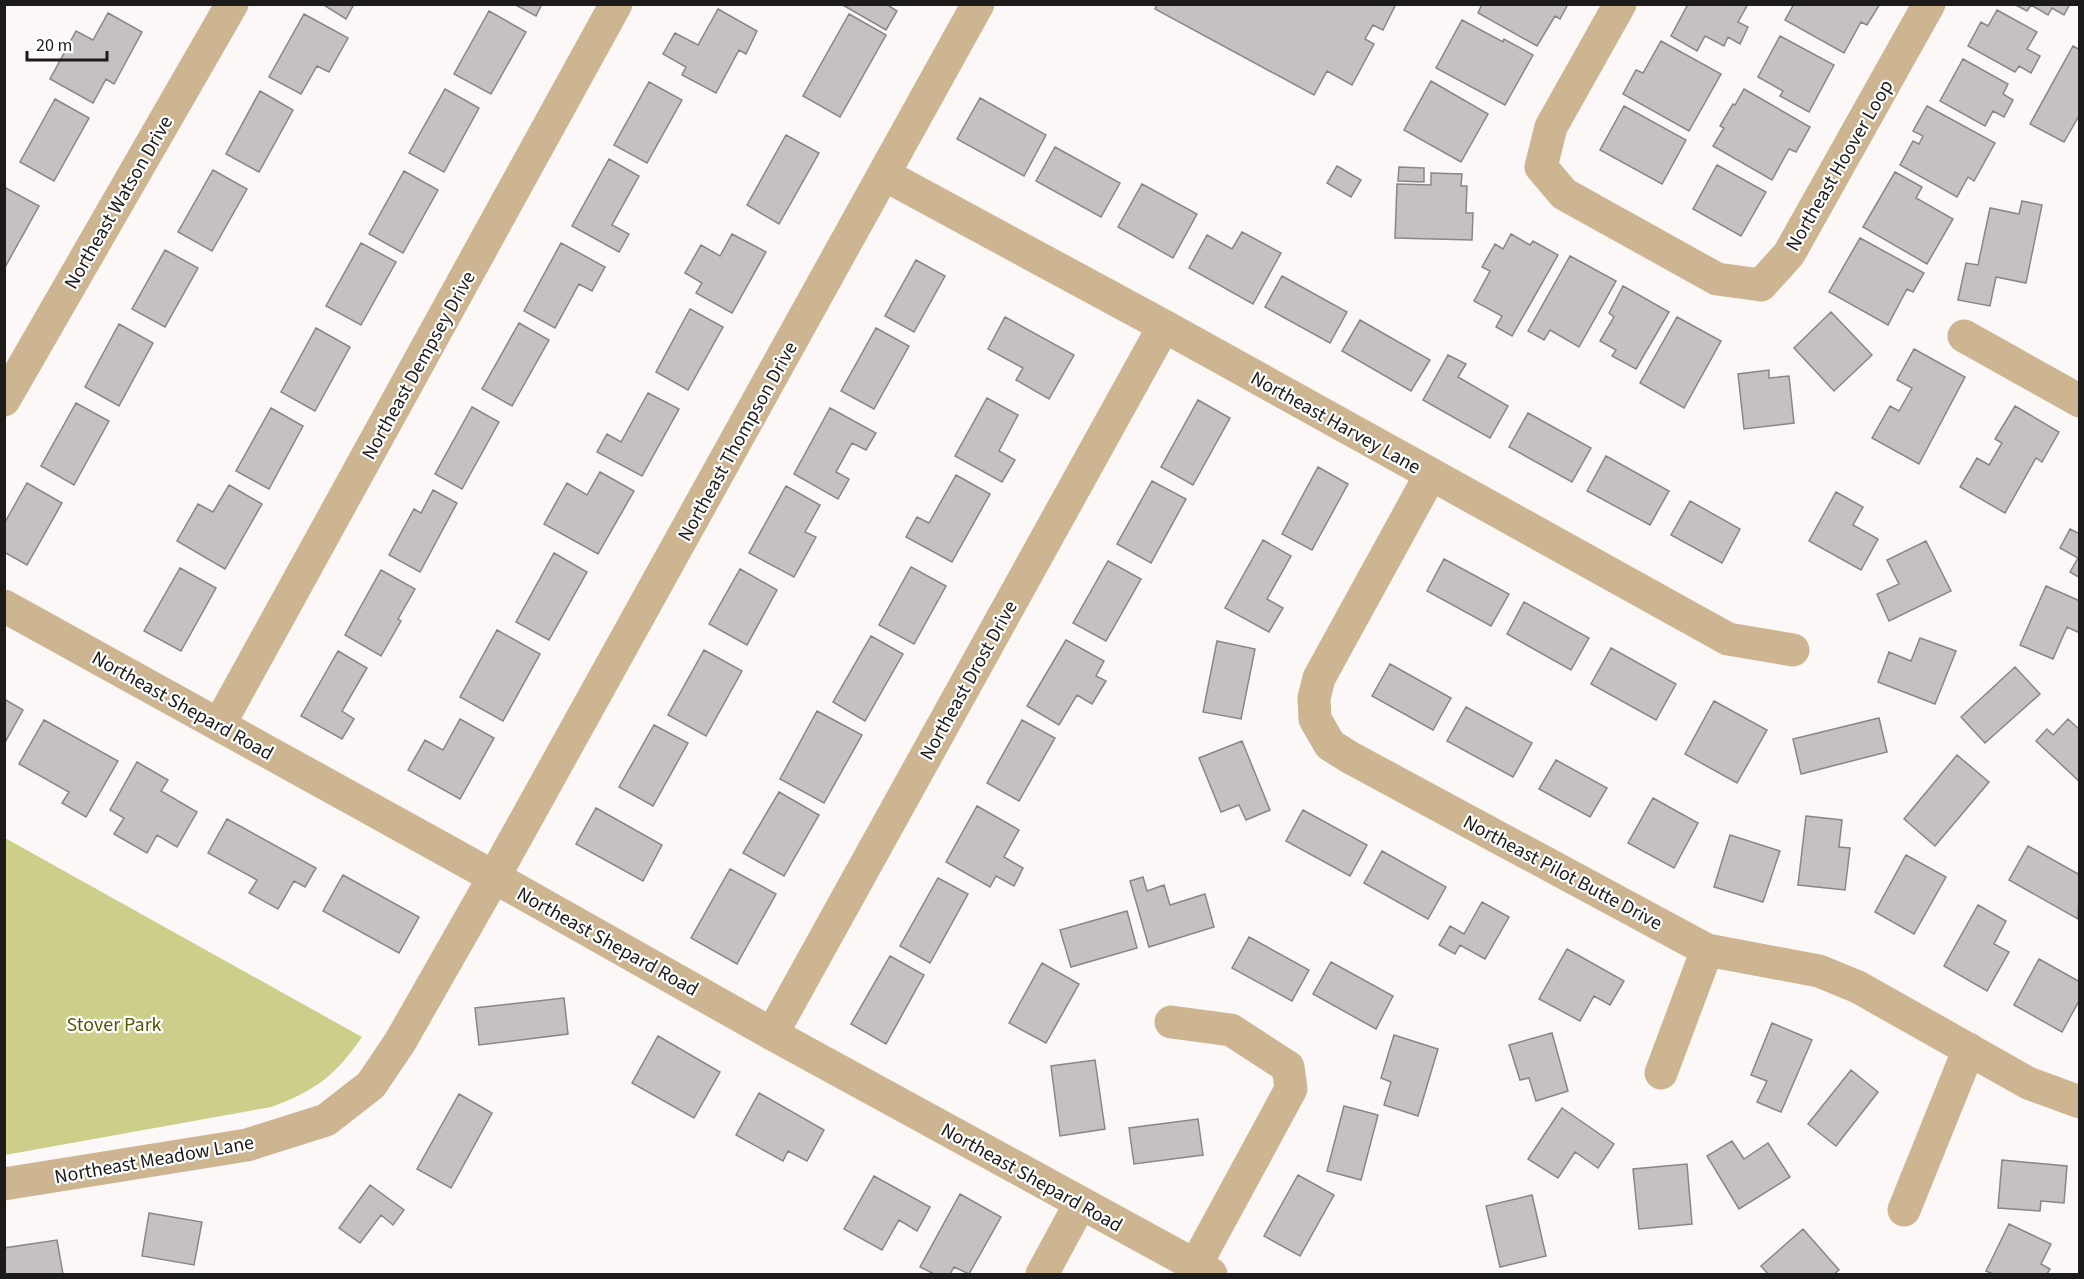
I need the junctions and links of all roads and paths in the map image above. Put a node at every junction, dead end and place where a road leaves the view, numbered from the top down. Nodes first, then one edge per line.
1 (232, 4) edge
2 (616, 4) edge
3 (978, 4) edge
4 (1620, 4) edge
5 (1929, 4) edge
6 (885, 175) junction
7 (1164, 326) junction
8 (1964, 336) dead end
9 (4, 400) edge
10 (2079, 401) edge
11 (1431, 474) junction
12 (4, 606) edge
13 (1793, 650) dead end
14 (219, 725) junction
15 (494, 877) junction
16 (1707, 950) junction
17 (1171, 1022) dead end
18 (772, 1034) junction
19 (1969, 1049) junction
20 (1661, 1073) dead end
21 (2079, 1102) edge
22 (4, 1184) edge
23 (1080, 1204) junction
24 (1904, 1209) dead end
25 (1203, 1270) edge
26 (1042, 1275) edge

1 - 9 street, Northeast Watson Drive
2 - 14 street, Northeast Dempsey Drive
3 - 6 street, Northeast Thompson Drive
4 - 5 street, Northeast Hoover Loop
6 - 7 street, Northeast Harvey Lane
6 - 15 street, Northeast Thompson Drive
7 - 11 street, Northeast Harvey Lane
7 - 18 street, Northeast Drost Drive
8 - 10 street
11 - 13 street, Northeast Harvey Lane
11 - 16 street, Northeast Pilot Butte Drive
12 - 14 street, Northeast Shepard Road
14 - 15 street, Northeast Shepard Road
15 - 18 street, Northeast Shepard Road
15 - 22 street, Northeast Meadow Lane
16 - 19 street, Northeast Pilot Butte Drive
16 - 20 street
17 - 25 street
18 - 23 street, Northeast Shepard Road
19 - 21 street, Northeast Pilot Butte Drive
19 - 24 street
23 - 25 street, Northeast Shepard Road
23 - 26 street

